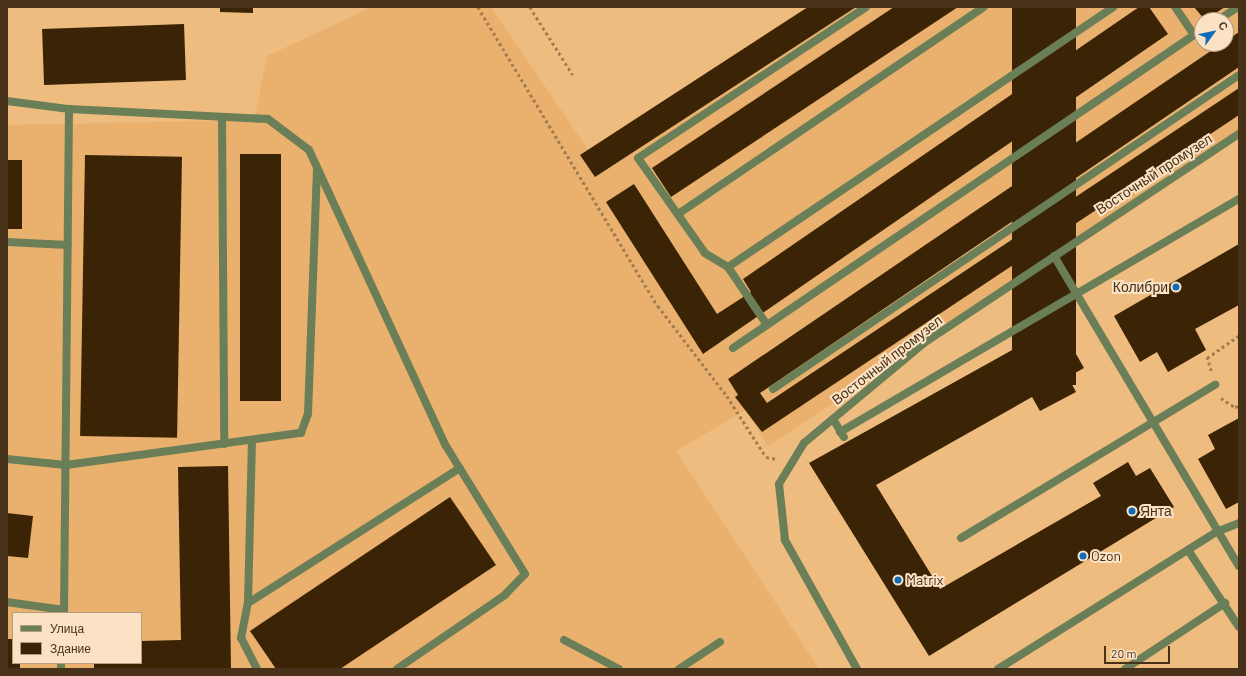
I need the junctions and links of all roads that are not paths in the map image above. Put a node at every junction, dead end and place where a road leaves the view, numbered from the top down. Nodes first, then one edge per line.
1 (866, 7) edge
2 (984, 7) edge
3 (1113, 7) edge
4 (1175, 7) edge
5 (1194, 36) joint
6 (1239, 76) edge
7 (7, 100) edge
8 (69, 109) junction
9 (222, 117) junction
10 (1239, 134) edge
11 (317, 166) junction
12 (1239, 199) edge
13 (678, 214) junction
14 (7, 242) edge
15 (68, 245) junction
16 (1054, 256) junction
17 (728, 267) junction
18 (1077, 294) junction
19 (767, 325) junction
20 (733, 348) dead end
21 (1215, 385) road end
22 (773, 389) dead end
23 (833, 419) junction
24 (1152, 422) junction
25 (252, 440) junction
26 (224, 444) junction
27 (7, 459) edge
28 (66, 465) junction
29 (460, 468) junction
30 (1239, 523) edge
31 (1216, 532) junction
32 (961, 538) dead end
33 (1188, 550) junction
34 (1239, 566) edge
35 (7, 602) edge
36 (248, 603) junction
37 (1225, 603) junction
38 (64, 612) edge
39 (1239, 627) edge
40 (564, 640) dead end
41 (720, 642) dead end
42 (257, 669) edge
43 (397, 669) edge
44 (619, 669) edge
45 (678, 669) edge
46 (857, 669) edge
47 (998, 669) edge
48 (1125, 669) edge

1 - 13 street
2 - 13 street
3 - 17 street
4 - 5 street
5 - 19 street
6 - 22 street
7 - 8 street
8 - 9 street
8 - 15 street
9 - 11 street
9 - 26 street
10 - 16 street, Восточный промузел
11 - 25 street
11 - 29 street
12 - 18 street
13 - 17 street
14 - 15 street
15 - 28 street
16 - 18 street
16 - 23 street, Восточный промузел
17 - 19 street
18 - 23 street
18 - 24 street
19 - 20 street
21 - 24 street
23 - 46 street, Восточный промузел
24 - 31 street
24 - 32 street
25 - 26 street
25 - 36 street
26 - 28 street
27 - 28 street
28 - 38 street
29 - 36 street
29 - 43 street
30 - 31 street
31 - 33 street
31 - 34 street
33 - 37 street
33 - 47 street
35 - 38 street
36 - 42 street
37 - 39 street
37 - 48 street
40 - 44 street
41 - 45 street

